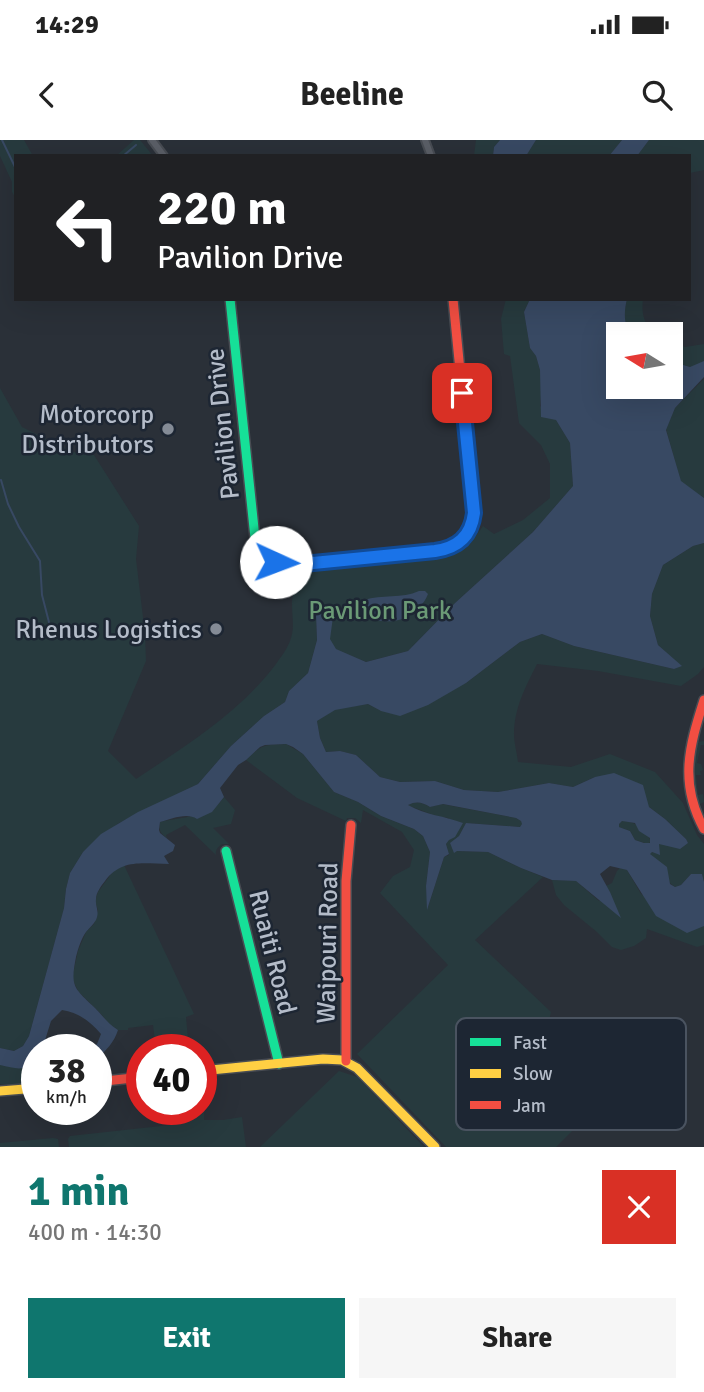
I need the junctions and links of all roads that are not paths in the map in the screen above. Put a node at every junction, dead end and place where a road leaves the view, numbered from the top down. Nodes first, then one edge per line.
1 (230, 301) edge
2 (453, 301) edge
3 (704, 700) edge
4 (351, 825) dead end
5 (704, 830) edge
6 (226, 851) dead end
7 (346, 1061) junction
8 (279, 1064) junction
9 (217, 1070) edge
10 (21, 1089) edge
11 (0, 1091) edge
12 (435, 1147) edge

1 - 2 street, Pavilion Drive
3 - 5 street
4 - 7 street, Waipouri Road
6 - 8 street, Ruaiti Road
7 - 8 street
7 - 12 street
8 - 9 street
10 - 11 street

